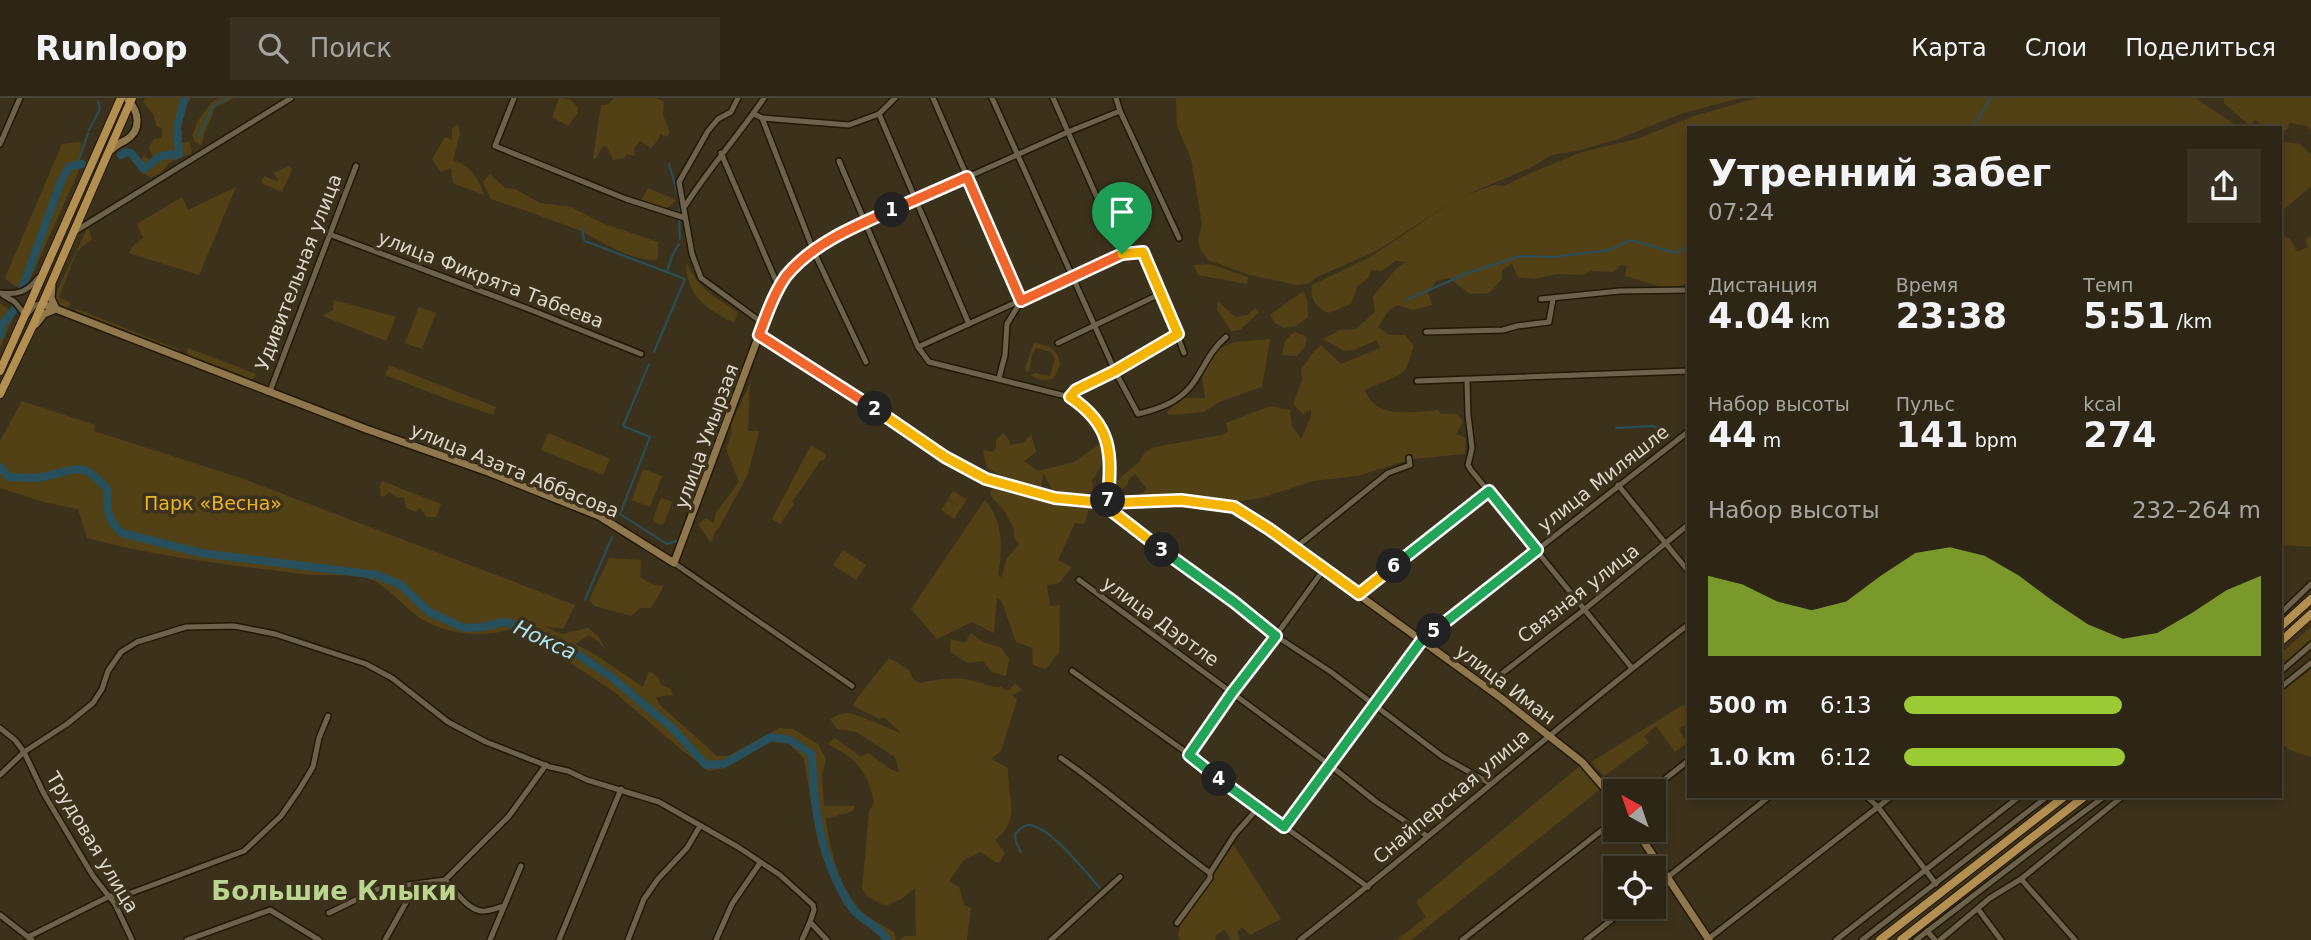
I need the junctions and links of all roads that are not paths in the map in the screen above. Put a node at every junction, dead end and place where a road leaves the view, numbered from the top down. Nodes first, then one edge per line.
1 (20, 98) edge
2 (291, 98) edge
3 (514, 98) edge
4 (738, 98) edge
5 (764, 98) edge
6 (895, 98) edge
7 (933, 98) edge
8 (992, 98) edge
9 (1053, 98) edge
10 (1116, 98) edge
11 (127, 99) edge
12 (1120, 111) junction
13 (754, 114) junction
14 (879, 114) junction
15 (762, 118) junction
16 (1068, 132) junction
17 (0, 144) edge
18 (721, 153) junction
19 (107, 155) junction
20 (1018, 156) junction
21 (839, 161) dead end
22 (356, 166) dead end
23 (967, 177) junction
24 (916, 200) junction
25 (685, 206) junction
26 (84, 207) junction
27 (98, 217) junction
28 (685, 218) junction
29 (866, 222) junction
30 (74, 232) junction
31 (329, 234) junction
32 (1179, 238) dead end
33 (814, 252) junction
34 (1122, 254) junction
35 (47, 268) junction
36 (1073, 277) junction
37 (52, 281) junction
38 (779, 288) junction
39 (1687, 290) edge
40 (1162, 293) junction
41 (1541, 299) dead end
42 (1553, 299) junction
43 (1021, 301) junction
44 (43, 304) junction
45 (56, 309) junction
46 (26, 316) junction
47 (765, 322) junction
48 (969, 324) junction
49 (1095, 326) junction
50 (1426, 332) dead end
51 (30, 333) junction
52 (1178, 334) junction
53 (759, 335) junction
54 (1226, 337) dead end
55 (1058, 343) dead end
56 (918, 347) junction
57 (1184, 353) dead end
58 (641, 354) dead end
59 (866, 362) dead end
60 (0, 371) edge
61 (1115, 371) junction
62 (1687, 371) edge
63 (999, 378) junction
64 (1468, 380) junction
65 (1417, 381) dead end
66 (270, 391) junction
67 (0, 394) edge
68 (1070, 397) junction
69 (1687, 432) edge
70 (1409, 458) dead end
71 (1618, 485) junction
72 (1489, 491) junction
73 (1107, 503) junction
74 (1687, 526) edge
75 (1666, 543) junction
76 (1295, 548) junction
77 (1537, 550) junction
78 (674, 563) junction
79 (1324, 569) junction
80 (1687, 569) edge
81 (1079, 580) dead end
82 (2311, 584) edge
83 (1359, 594) junction
84 (2311, 599) edge
85 (1585, 609) junction
86 (2282, 612) edge
87 (2311, 614) edge
88 (2282, 625) edge
89 (1687, 626) edge
90 (1276, 636) junction
91 (1422, 640) junction
92 (2282, 640) edge
93 (2311, 645) edge
94 (2311, 663) edge
95 (1632, 668) junction
96 (2282, 670) edge
97 (1072, 671) dead end
98 (852, 686) dead end
99 (1486, 686) junction
100 (2282, 686) edge
101 (1232, 693) junction
102 (1376, 705) junction
103 (328, 716) dead end
104 (0, 728) edge
105 (1548, 735) junction
106 (24, 752) junction
107 (1189, 755) junction
108 (1061, 758) dead end
109 (1687, 762) edge
110 (546, 765) junction
111 (1331, 766) junction
112 (0, 775) edge
113 (1665, 779) edge
114 (1491, 785) junction
115 (1603, 786) edge
116 (621, 789) junction
117 (1767, 798) edge
118 (1869, 798) edge
119 (1889, 798) edge
120 (2018, 798) edge
121 (2045, 798) edge
122 (2062, 798) edge
123 (2082, 798) edge
124 (2102, 798) edge
125 (2121, 798) edge
126 (1878, 807) junction
127 (1258, 808) junction
128 (700, 826) junction
129 (1284, 827) junction
130 (1603, 829) edge
131 (1427, 836) junction
132 (1644, 842) edge
133 (760, 863) junction
134 (522, 866) dead end
135 (1925, 871) junction
136 (1210, 873) junction
137 (1120, 877) dead end
138 (1667, 877) junction
139 (2021, 878) junction
140 (445, 880) junction
141 (416, 884) junction
142 (1936, 884) junction
143 (1368, 887) junction
144 (110, 896) junction
145 (504, 906) junction
146 (1978, 909) junction
147 (330, 913) dead end
148 (0, 915) edge
149 (1613, 919) edge
150 (810, 922) junction
151 (1177, 923) dead end
152 (1927, 931) junction
153 (30, 938) edge
154 (196, 939) edge
155 (132, 940) edge
156 (187, 940) edge
157 (319, 940) edge
158 (385, 940) edge
159 (490, 940) edge
160 (559, 940) edge
161 (628, 940) edge
162 (716, 940) edge
163 (802, 940) edge
164 (827, 940) edge
165 (1051, 940) edge
166 (1300, 940) edge
167 (1462, 940) edge
168 (1586, 940) edge
169 (1708, 940) edge
170 (1836, 940) edge
171 (1862, 940) edge
172 (1880, 940) edge
173 (1900, 940) edge
174 (1916, 940) edge
175 (1937, 940) edge
176 (2001, 940) edge
177 (2076, 940) edge

1 - 17 street
2 - 27 street
3 - 28 street
4 - 25 street
5 - 13 street
6 - 14 street
7 - 23 street
8 - 20 street
9 - 16 street
10 - 12 street
11 - 19 main road
11 - 19 street
11 - 35 main road
12 - 16 street, улица Умырзая
12 - 32 street
13 - 15 street
13 - 18 street
14 - 15 street
14 - 24 street
15 - 33 street
16 - 20 street, улица Умырзая
16 - 34 street
18 - 25 street
18 - 38 street
19 - 26 main road
20 - 23 street, улица Умырзая
20 - 36 street
21 - 29 street
22 - 31 street, Удивительная улица
23 - 24 street, улица Умырзая
23 - 43 street
24 - 29 street, улица Умырзая
24 - 48 street
25 - 28 street
26 - 27 street
26 - 30 main road
27 - 30 street
28 - 47 street
29 - 33 street, улица Умырзая
29 - 56 street
30 - 37 main road
31 - 58 street, улица Фикрята Табеева
31 - 66 street, Удивительная улица
33 - 38 street, улица Умырзая
33 - 59 street
34 - 36 street
34 - 40 street
35 - 46 main road
35 - 46 street
36 - 43 street
36 - 49 street
37 - 44 main road
37 - 45 street
38 - 47 street, улица Умырзая
39 - 42 street
40 - 49 street
40 - 52 street
41 - 42 street
42 - 50 street
43 - 48 street
43 - 63 street
44 - 45 street, улица Азата Аббасова
44 - 46 street
44 - 51 main road
45 - 51 street
45 - 66 street, улица Азата Аббасова
46 - 60 main road
47 - 53 street, улица Умырзая
48 - 56 street
49 - 55 street
49 - 61 street
51 - 67 main road
52 - 57 street
52 - 61 street
53 - 73 street, улица Иман
53 - 78 street, улица Умырзая
54 - 61 street
56 - 63 street
61 - 68 street
62 - 64 street
63 - 68 street
64 - 65 street
64 - 72 street
66 - 78 street, улица Азата Аббасова
68 - 73 street
69 - 71 street, улица Миляшле
70 - 76 street
71 - 75 street
71 - 77 street, улица Миляшле
72 - 77 street
72 - 83 street
73 - 76 street, улица Иман
73 - 90 street
74 - 75 street, Связная улица
75 - 80 street
75 - 85 street, Связная улица
76 - 79 street, улица Иман
77 - 85 street
77 - 91 street, улица Миляшле
78 - 98 street, улица Азата Аббасова
79 - 83 street, улица Иман
79 - 90 street
81 - 101 street, улица Дэртле
82 - 86 street
83 - 91 street, улица Иман
84 - 88 main road
85 - 95 street
85 - 99 street, Связная улица
87 - 92 main road
89 - 95 street, Снайперская улица
90 - 101 street
90 - 102 street
91 - 99 street, улица Иман
91 - 102 street, улица Миляшле
93 - 96 street
94 - 100 street
95 - 105 street, Снайперская улица
97 - 107 street
99 - 105 street, улица Иман
101 - 107 street
101 - 111 street, улица Дэртле
102 - 111 street, улица Миляшле
102 - 114 street
103 - 144 street
104 - 106 street, Трудовая улица
105 - 114 street, Снайперская улица
105 - 115 street, улица Иман
106 - 110 street
106 - 112 street
106 - 144 street, Трудовая улица
107 - 127 street
108 - 136 street
109 - 113 street
110 - 116 street
110 - 140 street
111 - 129 street, улица Миляшле
111 - 131 street, улица Дэртле
114 - 131 street, Снайперская улица
116 - 128 street
116 - 160 street
117 - 138 street
118 - 126 street
119 - 126 street
120 - 135 street
121 - 142 street
122 - 172 main road
123 - 173 main road
124 - 152 street
125 - 139 street
126 - 135 street
126 - 169 street
127 - 129 street
127 - 136 street
128 - 133 street
128 - 161 street
129 - 143 street
130 - 167 street
131 - 143 street, Снайперская улица
132 - 138 street
133 - 150 street
133 - 162 street
134 - 145 street
135 - 142 street
135 - 170 street
136 - 151 street
137 - 165 street
138 - 169 street
139 - 146 street
139 - 177 street
140 - 141 street
140 - 145 street
141 - 147 street
141 - 158 street
142 - 171 street
143 - 166 street, Снайперская улица
144 - 153 street
144 - 155 street, Трудовая улица
145 - 159 street
146 - 175 street
146 - 176 street
148 - 153 street
149 - 168 street
150 - 163 street
150 - 164 street
152 - 174 street
152 - 175 street
154 - 156 street
154 - 157 street

